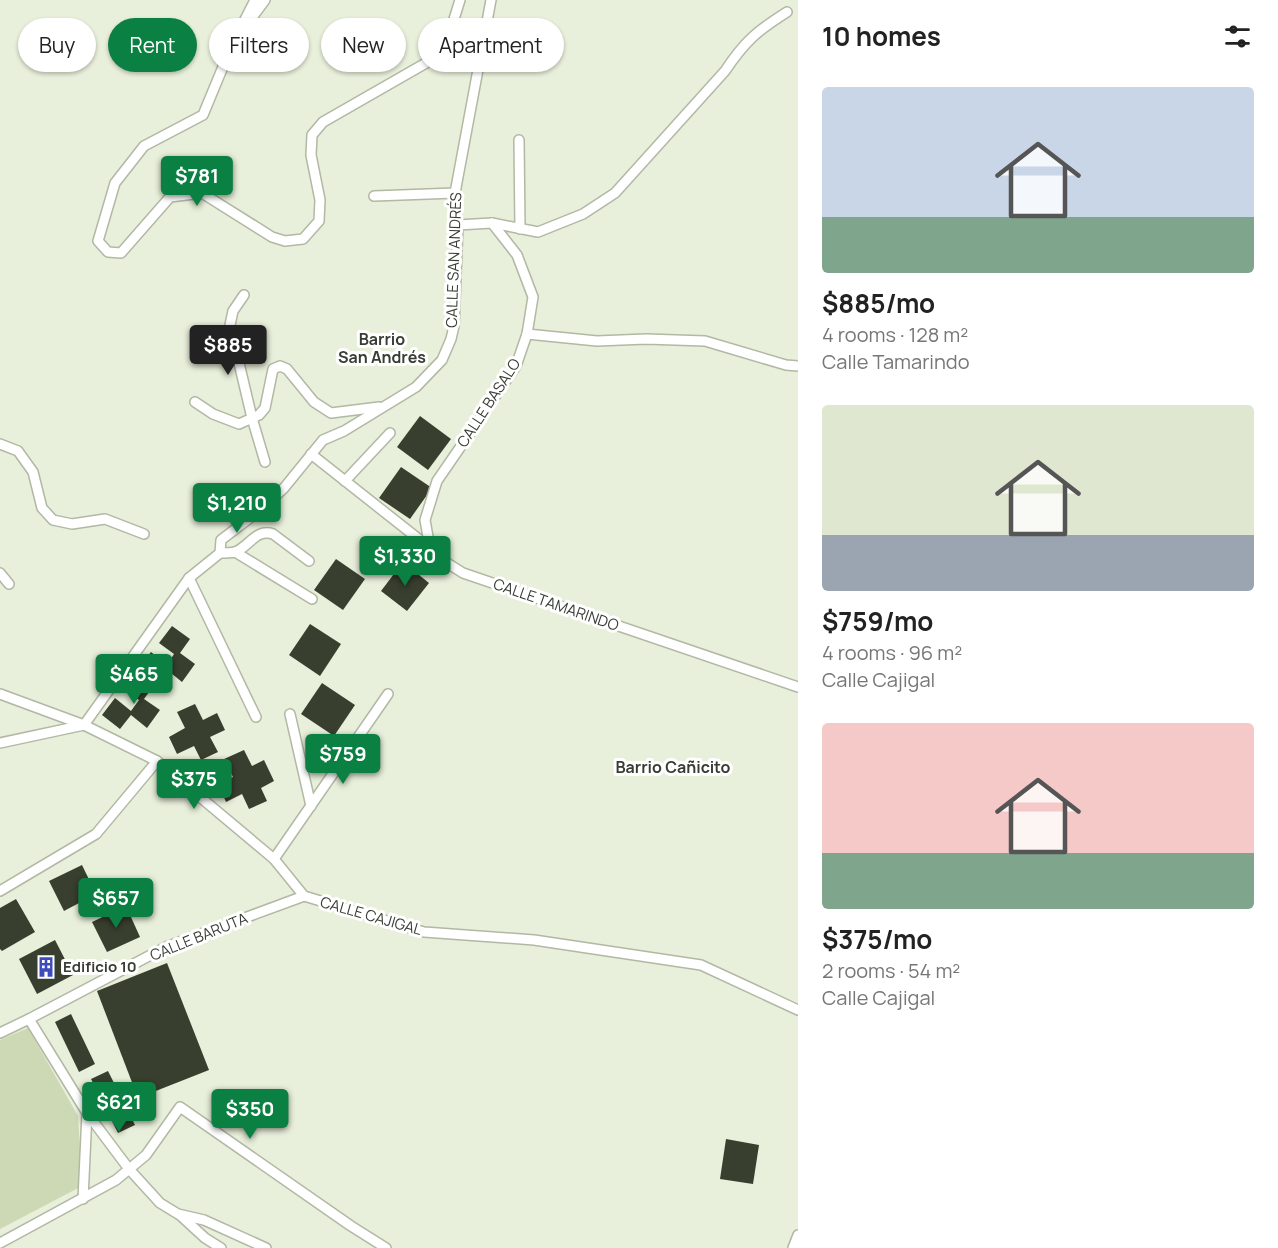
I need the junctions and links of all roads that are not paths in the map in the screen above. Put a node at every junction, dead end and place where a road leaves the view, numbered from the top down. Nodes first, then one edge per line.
1 (255, 0) edge
2 (265, 0) edge
3 (460, 0) edge
4 (491, 0) edge
5 (787, 12) dead end
6 (246, 18) edge
7 (252, 18) edge
8 (221, 72) edge
9 (519, 140) dead end
10 (455, 193) junction
11 (374, 196) dead end
12 (492, 223) junction
13 (458, 225) junction
14 (520, 229) junction
15 (244, 295) dead end
16 (527, 334) junction
17 (798, 366) edge
18 (195, 402) dead end
19 (382, 407) junction
20 (252, 418) junction
21 (390, 433) dead end
22 (0, 444) edge
23 (311, 454) junction
24 (265, 462) dead end
25 (345, 481) junction
26 (144, 534) dead end
27 (430, 548) junction
28 (236, 552) junction
29 (220, 553) junction
30 (309, 561) dead end
31 (0, 573) edge
32 (189, 578) junction
33 (9, 584) dead end
34 (312, 599) dead end
35 (798, 687) edge
36 (0, 694) edge
37 (388, 694) dead end
38 (290, 714) dead end
39 (256, 717) dead end
40 (84, 725) junction
41 (0, 743) edge
42 (157, 761) junction
43 (311, 806) junction
44 (274, 859) junction
45 (0, 891) edge
46 (304, 896) junction
47 (798, 1010) edge
48 (29, 1019) junction
49 (0, 1033) edge
50 (87, 1113) junction
51 (129, 1169) junction
52 (83, 1199) junction
53 (178, 1214) junction
54 (798, 1235) edge
55 (0, 1243) edge
56 (221, 1248) edge
57 (266, 1248) edge
58 (386, 1248) edge
59 (793, 1248) edge

1 - 6 street
2 - 7 street
3 - 8 street
4 - 10 street, CALLE SAN ANDRÉS
5 - 14 street
9 - 14 street
10 - 11 street
10 - 13 street, CALLE SAN ANDRÉS
12 - 13 street
12 - 14 street
12 - 16 street, CALLE BASALO
13 - 19 street, CALLE SAN ANDRÉS
15 - 20 street
16 - 17 street
16 - 27 street, CALLE BASALO
18 - 20 street
19 - 20 street
19 - 23 street, CALLE SAN ANDRÉS
20 - 24 street
21 - 25 street
22 - 26 street
23 - 25 street, CALLE TAMARINDO
23 - 29 street, CALLE SAN ANDRÉS
25 - 27 street, CALLE TAMARINDO
27 - 35 street, CALLE TAMARINDO
28 - 29 street
28 - 30 street
28 - 34 street
29 - 32 street, CALLE SAN ANDRÉS
31 - 33 street
32 - 39 street
32 - 40 street, CALLE SAN ANDRÉS
36 - 40 street, CALLE CAJIGAL
37 - 43 street
38 - 43 street
40 - 41 street
40 - 42 street, CALLE CAJIGAL
42 - 44 street, CALLE CAJIGAL
42 - 45 street
43 - 44 street
44 - 46 street, CALLE CAJIGAL
46 - 47 street, CALLE CAJIGAL
46 - 48 street, CALLE BARUTA
48 - 49 street, CALLE BARUTA
48 - 50 street
50 - 51 street
50 - 52 street
51 - 52 street
51 - 53 street
51 - 58 street
52 - 55 street
53 - 56 street
53 - 57 street
54 - 59 street

